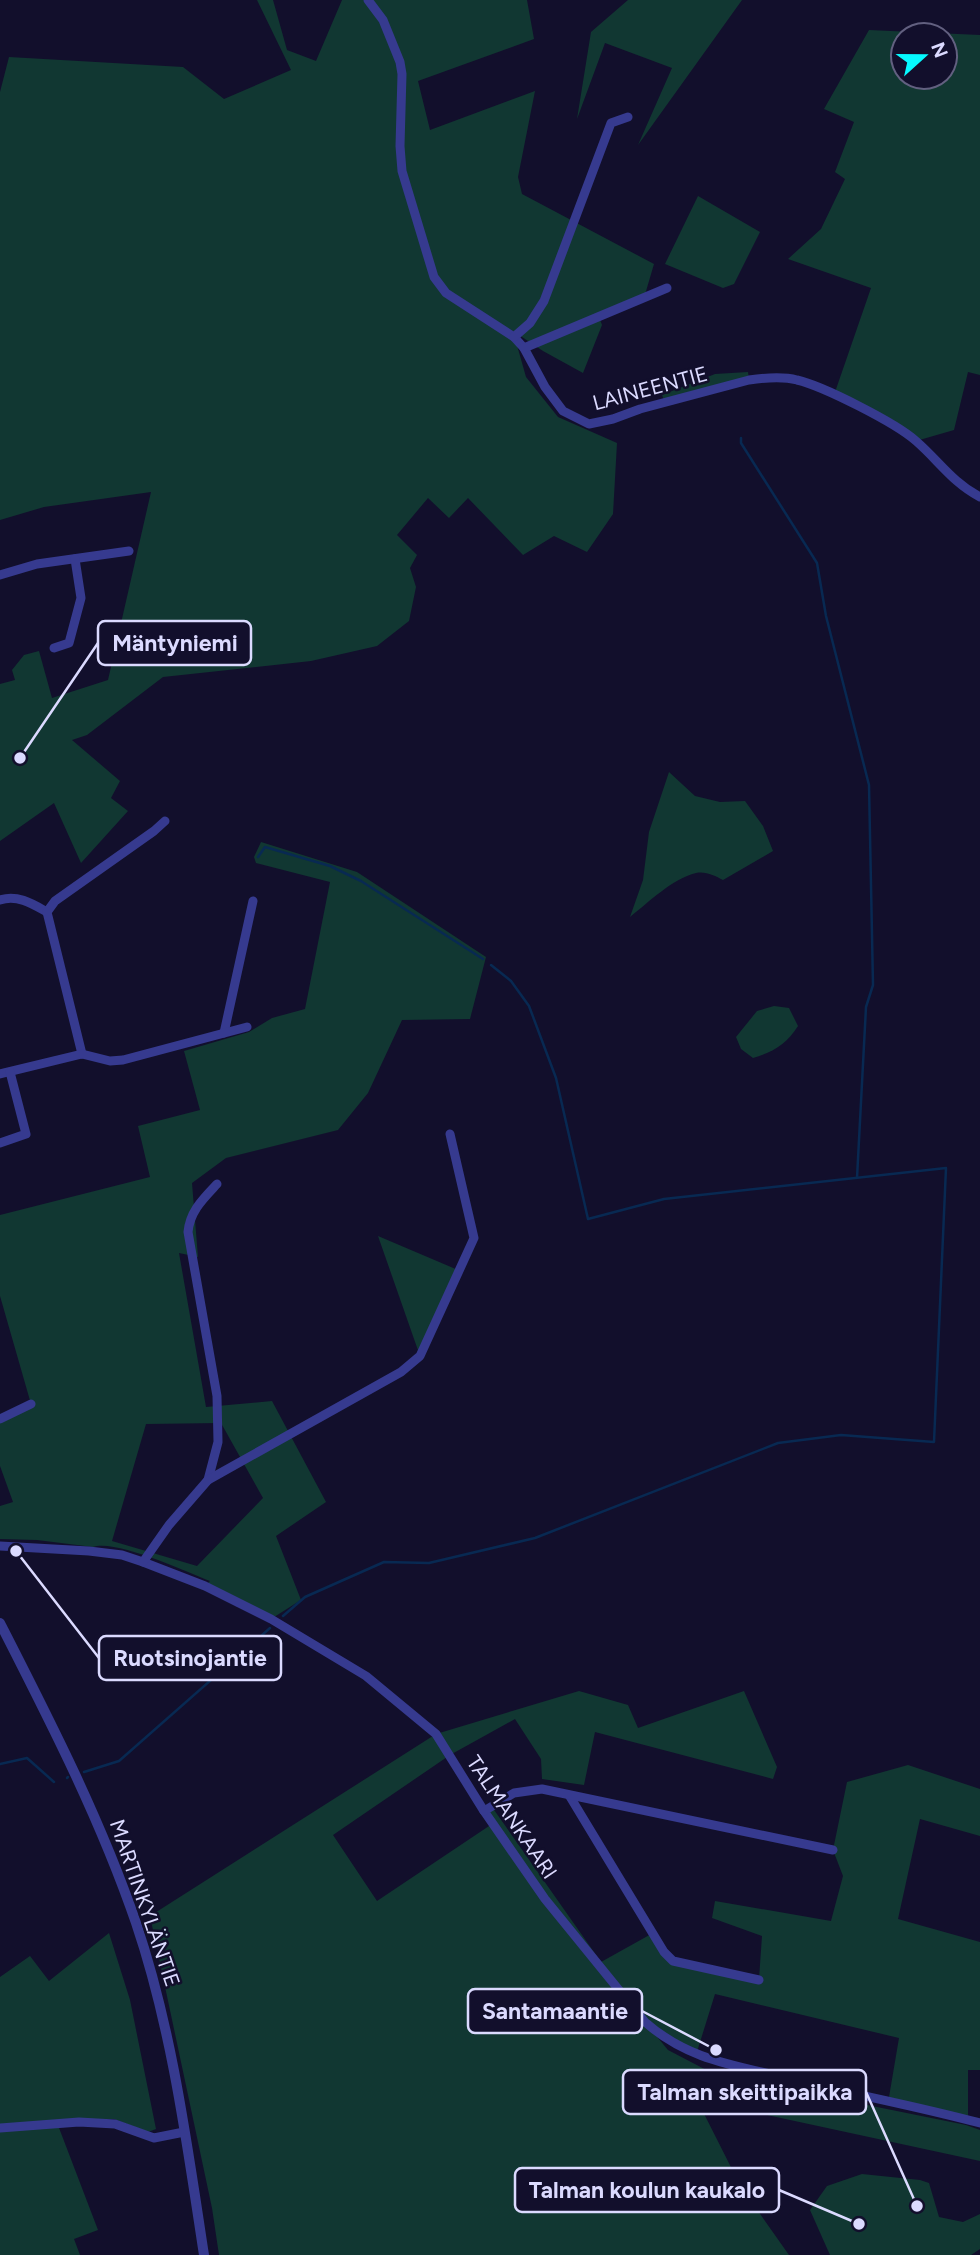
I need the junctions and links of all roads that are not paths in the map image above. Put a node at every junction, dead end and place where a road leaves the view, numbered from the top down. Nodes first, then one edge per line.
1 (368, 0) edge
2 (628, 117) dead end
3 (667, 288) dead end
4 (513, 337) junction
5 (524, 348) junction
6 (980, 497) edge
7 (129, 551) dead end
8 (75, 559) junction
9 (0, 575) edge
10 (54, 648) dead end
11 (165, 821) dead end
12 (0, 900) edge
13 (253, 901) dead end
14 (47, 912) junction
15 (247, 1027) dead end
16 (225, 1033) junction
17 (82, 1054) junction
18 (10, 1072) junction
19 (0, 1074) edge
20 (450, 1134) dead end
21 (0, 1143) edge
22 (217, 1184) dead end
23 (31, 1404) dead end
24 (0, 1419) edge
25 (208, 1480) junction
26 (0, 1546) edge
27 (143, 1562) junction
28 (0, 1623) edge
29 (569, 1795) junction
30 (484, 1811) junction
31 (833, 1850) dead end
32 (759, 1980) dead end
33 (980, 2123) edge
34 (0, 2128) edge
35 (184, 2132) junction
36 (204, 2255) edge

1 - 4 street, LAINEENTIE
2 - 4 street
3 - 5 street
4 - 5 street, LAINEENTIE
5 - 6 street, LAINEENTIE
7 - 8 street
8 - 9 street
8 - 10 street
11 - 14 street
12 - 14 street
13 - 16 street
14 - 17 street
15 - 16 street
16 - 17 street
17 - 18 street
18 - 19 street
18 - 21 street
20 - 25 street
22 - 25 street
23 - 24 street
25 - 27 street
26 - 27 street, TALMANKAARI
27 - 30 street, TALMANKAARI
28 - 35 street, MARTINKYLÄNTIE
29 - 30 street
29 - 31 street
29 - 32 street
30 - 33 street, TALMANKAARI
34 - 35 street
35 - 36 street, MARTINKYLÄNTIE

